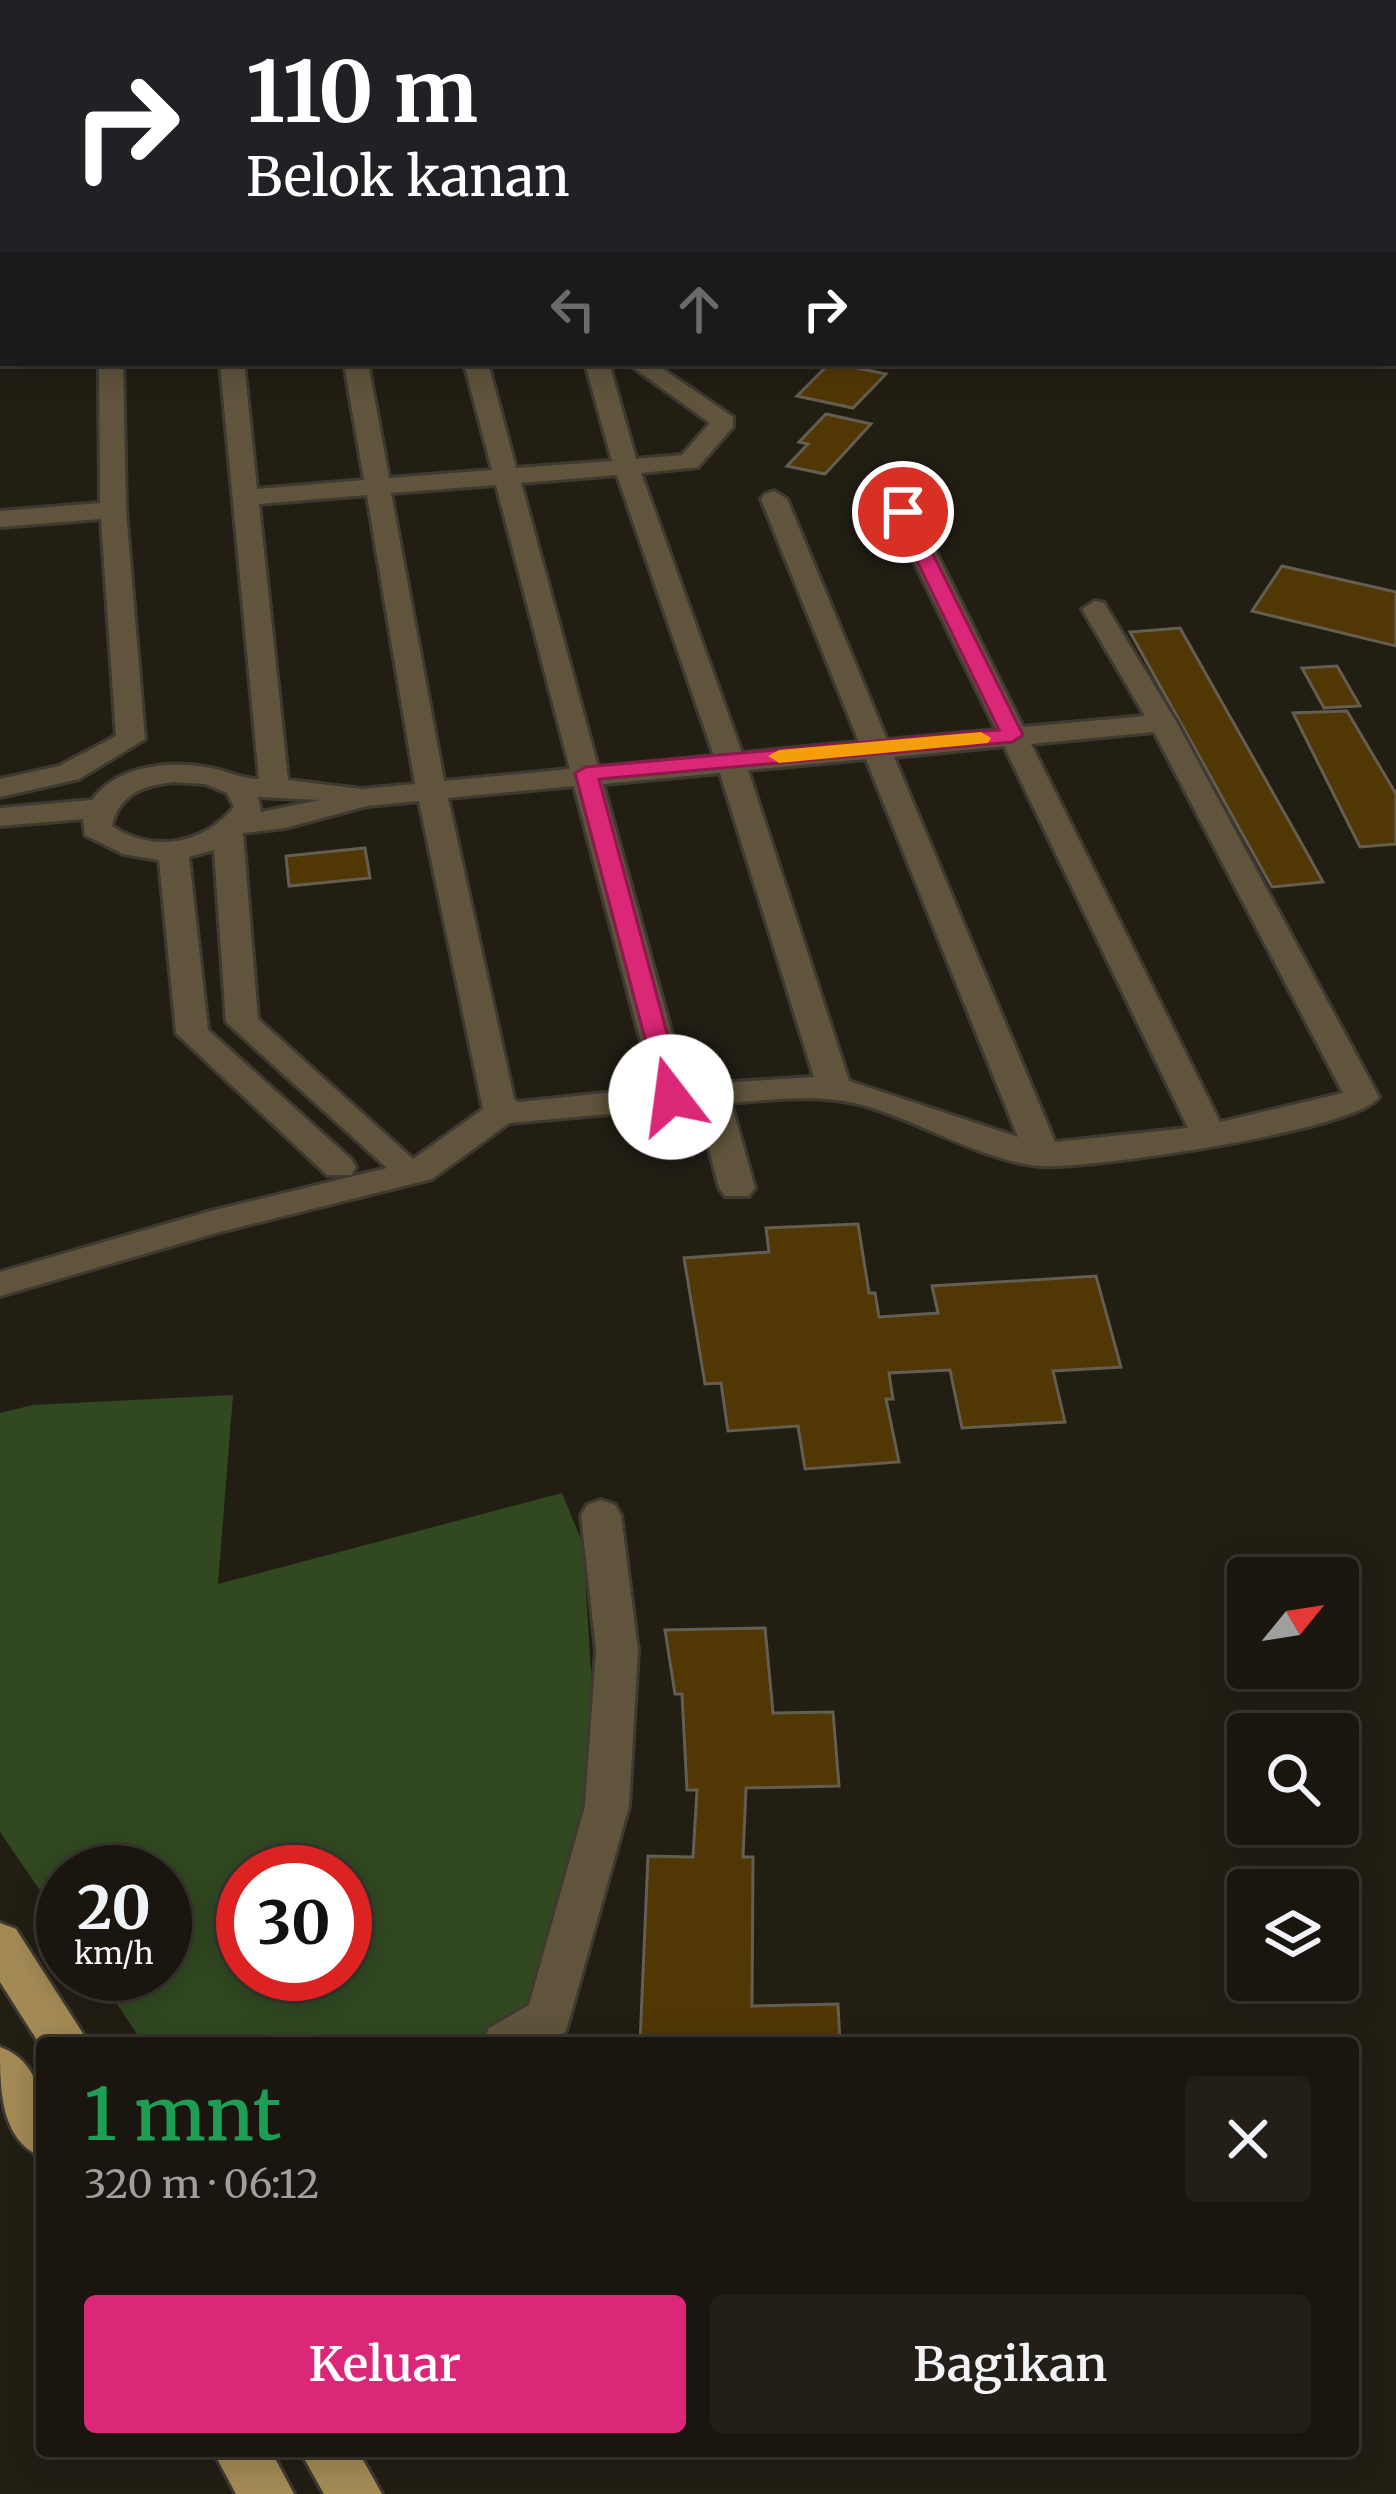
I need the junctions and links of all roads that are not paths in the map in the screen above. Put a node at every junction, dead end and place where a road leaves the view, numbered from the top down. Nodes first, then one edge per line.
1 (111, 366) edge
2 (232, 366) edge
3 (356, 366) edge
4 (477, 366) edge
5 (598, 366) edge
6 (643, 366) edge
7 (627, 469) junction
8 (504, 478) junction
9 (375, 487) junction
10 (248, 497) junction
11 (774, 499) dead end
12 (113, 509) junction
13 (903, 512) dead end
14 (0, 518) edge
15 (1095, 609) dead end
16 (1163, 723) junction
17 (1012, 735) junction
18 (875, 748) junction
19 (105, 755) junction
20 (730, 760) junction
21 (586, 773) junction
22 (137, 781) junction
23 (274, 785) junction
24 (0, 788) edge
25 (239, 788) junction
26 (431, 790) junction
27 (365, 797) junction
28 (0, 817) edge
29 (96, 819) junction
30 (234, 828) junction
31 (0, 837) edge
32 (172, 851) junction
33 (242, 1022) junction
34 (192, 1033) junction
35 (836, 1089) junction
36 (712, 1095) junction
37 (671, 1097) junction
38 (503, 1111) junction
39 (1209, 1135) junction
40 (1043, 1155) junction
41 (397, 1159) dead end
42 (339, 1166) dead end
43 (737, 1188) dead end
44 (0, 1284) edge
45 (601, 1515) dead end
46 (0, 1943) edge
47 (61, 2037) edge
48 (519, 2037) edge
49 (0, 2068) edge
50 (36, 2125) edge
51 (244, 2457) edge
52 (332, 2457) edge
53 (267, 2494) edge
54 (355, 2494) edge

1 - 12 street
2 - 10 street
3 - 9 street
4 - 8 street
5 - 7 street
6 - 7 street
7 - 8 street
7 - 20 street
8 - 9 street
8 - 21 street
9 - 10 street
9 - 26 street
10 - 23 street
11 - 18 street
12 - 14 street
12 - 19 street
13 - 17 street
15 - 16 street
16 - 17 street
16 - 39 street
17 - 18 street
17 - 39 street
18 - 20 street
18 - 40 street
19 - 22 street
19 - 24 street
20 - 21 street
20 - 35 street
21 - 26 street
21 - 37 street
22 - 25 street
22 - 29 street
23 - 25 street
23 - 27 street
25 - 30 street
26 - 27 street
26 - 38 street
27 - 30 street
28 - 29 street
29 - 31 street
29 - 32 street
30 - 32 street
30 - 33 street
32 - 34 street
33 - 34 street
33 - 41 street
34 - 42 street
35 - 36 street
35 - 40 street
36 - 37 street
36 - 43 street
37 - 38 street
38 - 44 street
39 - 40 street
45 - 48 street
46 - 47 main road
49 - 50 main road
51 - 53 main road
52 - 54 main road

